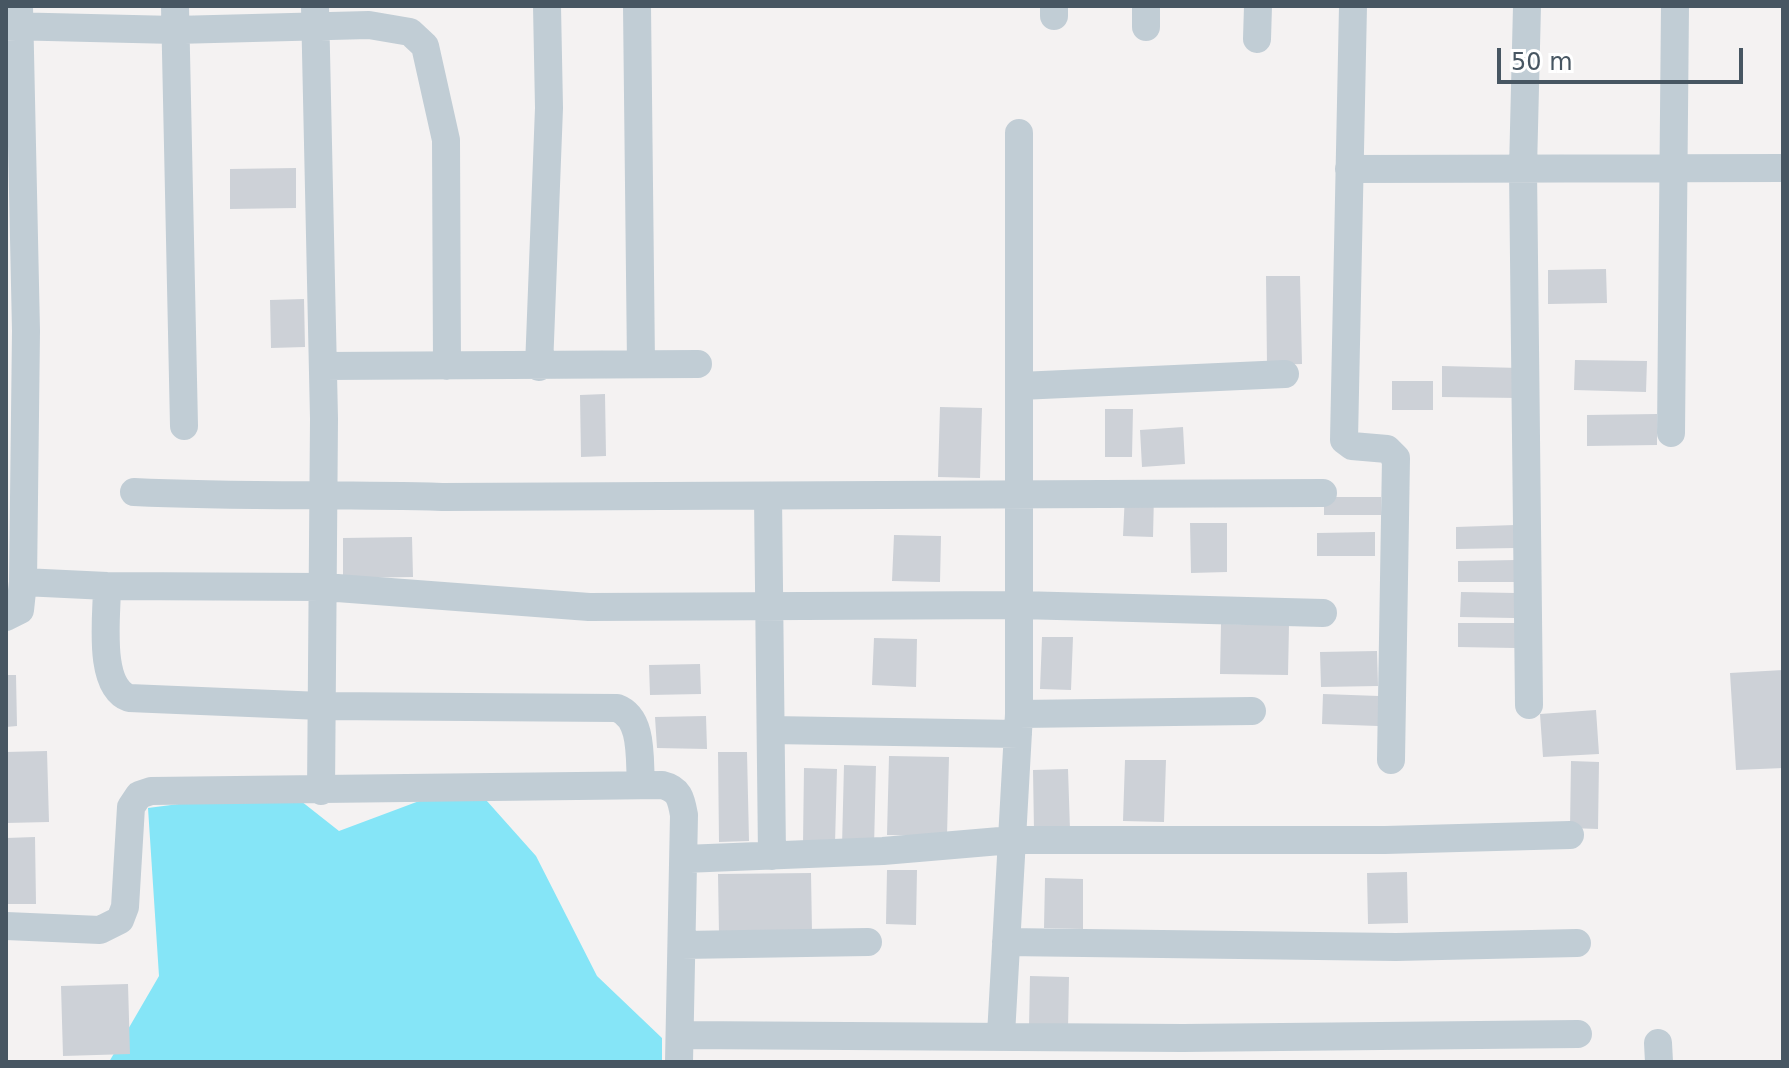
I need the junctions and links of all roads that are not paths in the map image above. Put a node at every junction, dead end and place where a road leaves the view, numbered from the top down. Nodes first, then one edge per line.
1 (547, 6) edge
2 (637, 6) edge
3 (1258, 6) edge
4 (1353, 6) edge
5 (1527, 6) edge
6 (1675, 6) edge
7 (315, 16) edge
8 (92, 18) edge
9 (175, 18) edge
10 (15, 20) edge
11 (1257, 39) dead end
12 (1019, 133) dead end
13 (1672, 167) junction
14 (1783, 168) edge
15 (1349, 169) junction
16 (1523, 169) junction
17 (641, 364) junction
18 (698, 364) dead end
19 (323, 366) junction
20 (447, 366) junction
21 (539, 367) junction
22 (1285, 374) dead end
23 (1020, 386) junction
24 (184, 426) dead end
25 (1671, 433) dead end
26 (134, 492) dead end
27 (1021, 493) junction
28 (1323, 493) dead end
29 (322, 494) junction
30 (768, 497) junction
31 (23, 582) junction
32 (107, 586) junction
33 (324, 587) junction
34 (1019, 605) junction
35 (772, 606) junction
36 (1323, 613) dead end
37 (6, 617) edge
38 (1529, 705) dead end
39 (321, 706) junction
40 (1252, 711) dead end
41 (1019, 724) junction
42 (771, 730) junction
43 (1391, 760) dead end
44 (641, 785) junction
45 (321, 791) junction
46 (1570, 835) dead end
47 (1012, 840) junction
48 (772, 856) junction
49 (684, 859) junction
50 (6, 926) edge
51 (868, 942) dead end
52 (1006, 942) junction
53 (1577, 943) dead end
54 (682, 945) junction
55 (1578, 1034) dead end
56 (1001, 1035) junction
57 (679, 1048) edge
58 (758, 1049) edge
59 (949, 1049) edge
60 (850, 1050) edge

1 - 21 street
2 - 17 street
3 - 11 street
4 - 15 street
5 - 16 street
6 - 13 street
7 - 9 street
7 - 19 street
7 - 20 street
8 - 9 street
8 - 10 street
9 - 24 street
10 - 31 street
12 - 23 street
13 - 14 street
13 - 16 street
13 - 25 street
15 - 16 street
15 - 43 street
16 - 38 street
17 - 18 street
17 - 21 street
19 - 20 street
19 - 29 street
20 - 21 street
22 - 23 street
23 - 27 street
26 - 29 street
27 - 28 street
27 - 30 street
27 - 34 street
29 - 30 street
29 - 33 street
30 - 35 street
31 - 32 street
31 - 37 street
32 - 33 street
32 - 39 street
33 - 35 street
33 - 39 street
34 - 35 street
34 - 36 street
34 - 41 street
35 - 42 street
39 - 44 street
39 - 45 street
40 - 41 street
41 - 42 street
41 - 47 street
42 - 48 street
44 - 45 street
44 - 49 street
45 - 50 street
46 - 47 street
47 - 48 street
47 - 52 street
48 - 49 street
49 - 54 street
51 - 54 street
52 - 53 street
52 - 56 street
54 - 57 street
55 - 56 street
56 - 59 street
57 - 58 street
58 - 60 street
59 - 60 street

